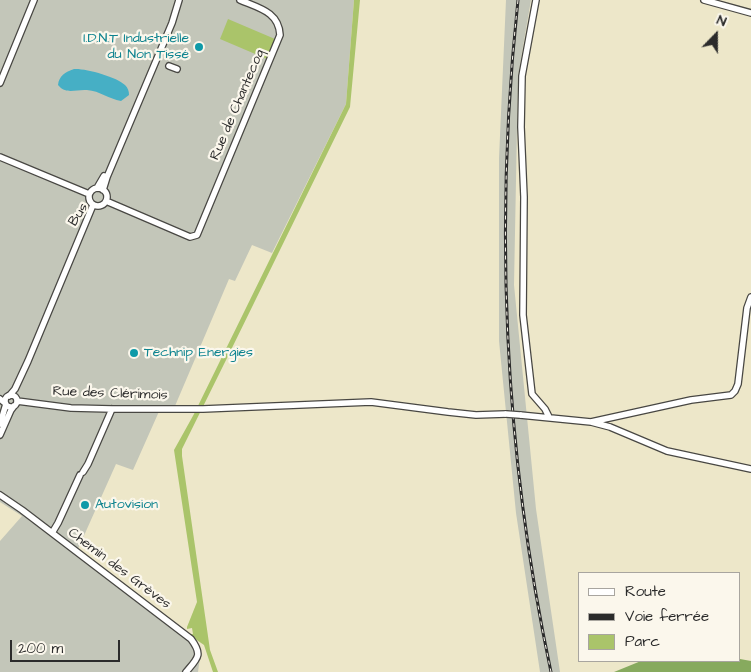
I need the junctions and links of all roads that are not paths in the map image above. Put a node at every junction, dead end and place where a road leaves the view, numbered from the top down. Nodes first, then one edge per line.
1 (34, 0) edge
2 (175, 0) edge
3 (179, 0) edge
4 (240, 0) edge
5 (536, 0) edge
6 (704, 0) edge
7 (751, 13) edge
8 (0, 83) edge
9 (0, 156) edge
10 (100, 189) junction
11 (89, 194) junction
12 (106, 201) junction
13 (96, 206) junction
14 (751, 298) edge
15 (28, 361) junction
16 (9, 396) junction
17 (0, 398) edge
18 (16, 402) junction
19 (6, 404) junction
20 (112, 409) junction
21 (549, 417) junction
22 (591, 422) junction
23 (0, 424) edge
24 (0, 434) edge
25 (751, 469) edge
26 (0, 496) edge
27 (52, 533) junction
28 (186, 672) edge

1 - 8 street
2 - 10 street
3 - 10 street
4 - 12 street, Rue de Chantecoq
5 - 21 street
6 - 7 street
9 - 11 street
10 - 11 street
10 - 12 street
11 - 13 street
12 - 13 street
13 - 15 street, Bus
14 - 22 street
15 - 16 street
15 - 18 street
16 - 17 street
16 - 18 street
16 - 19 street
17 - 19 street
18 - 19 street
18 - 20 street, Rue des Clérimois
18 - 24 street
19 - 23 street
20 - 21 street, Rue des Clérimois, bridge
20 - 27 street
21 - 22 street, Rue des Clérimois
22 - 25 street
26 - 27 street, Chemin des Grèves
27 - 28 street, Chemin des Grèves

